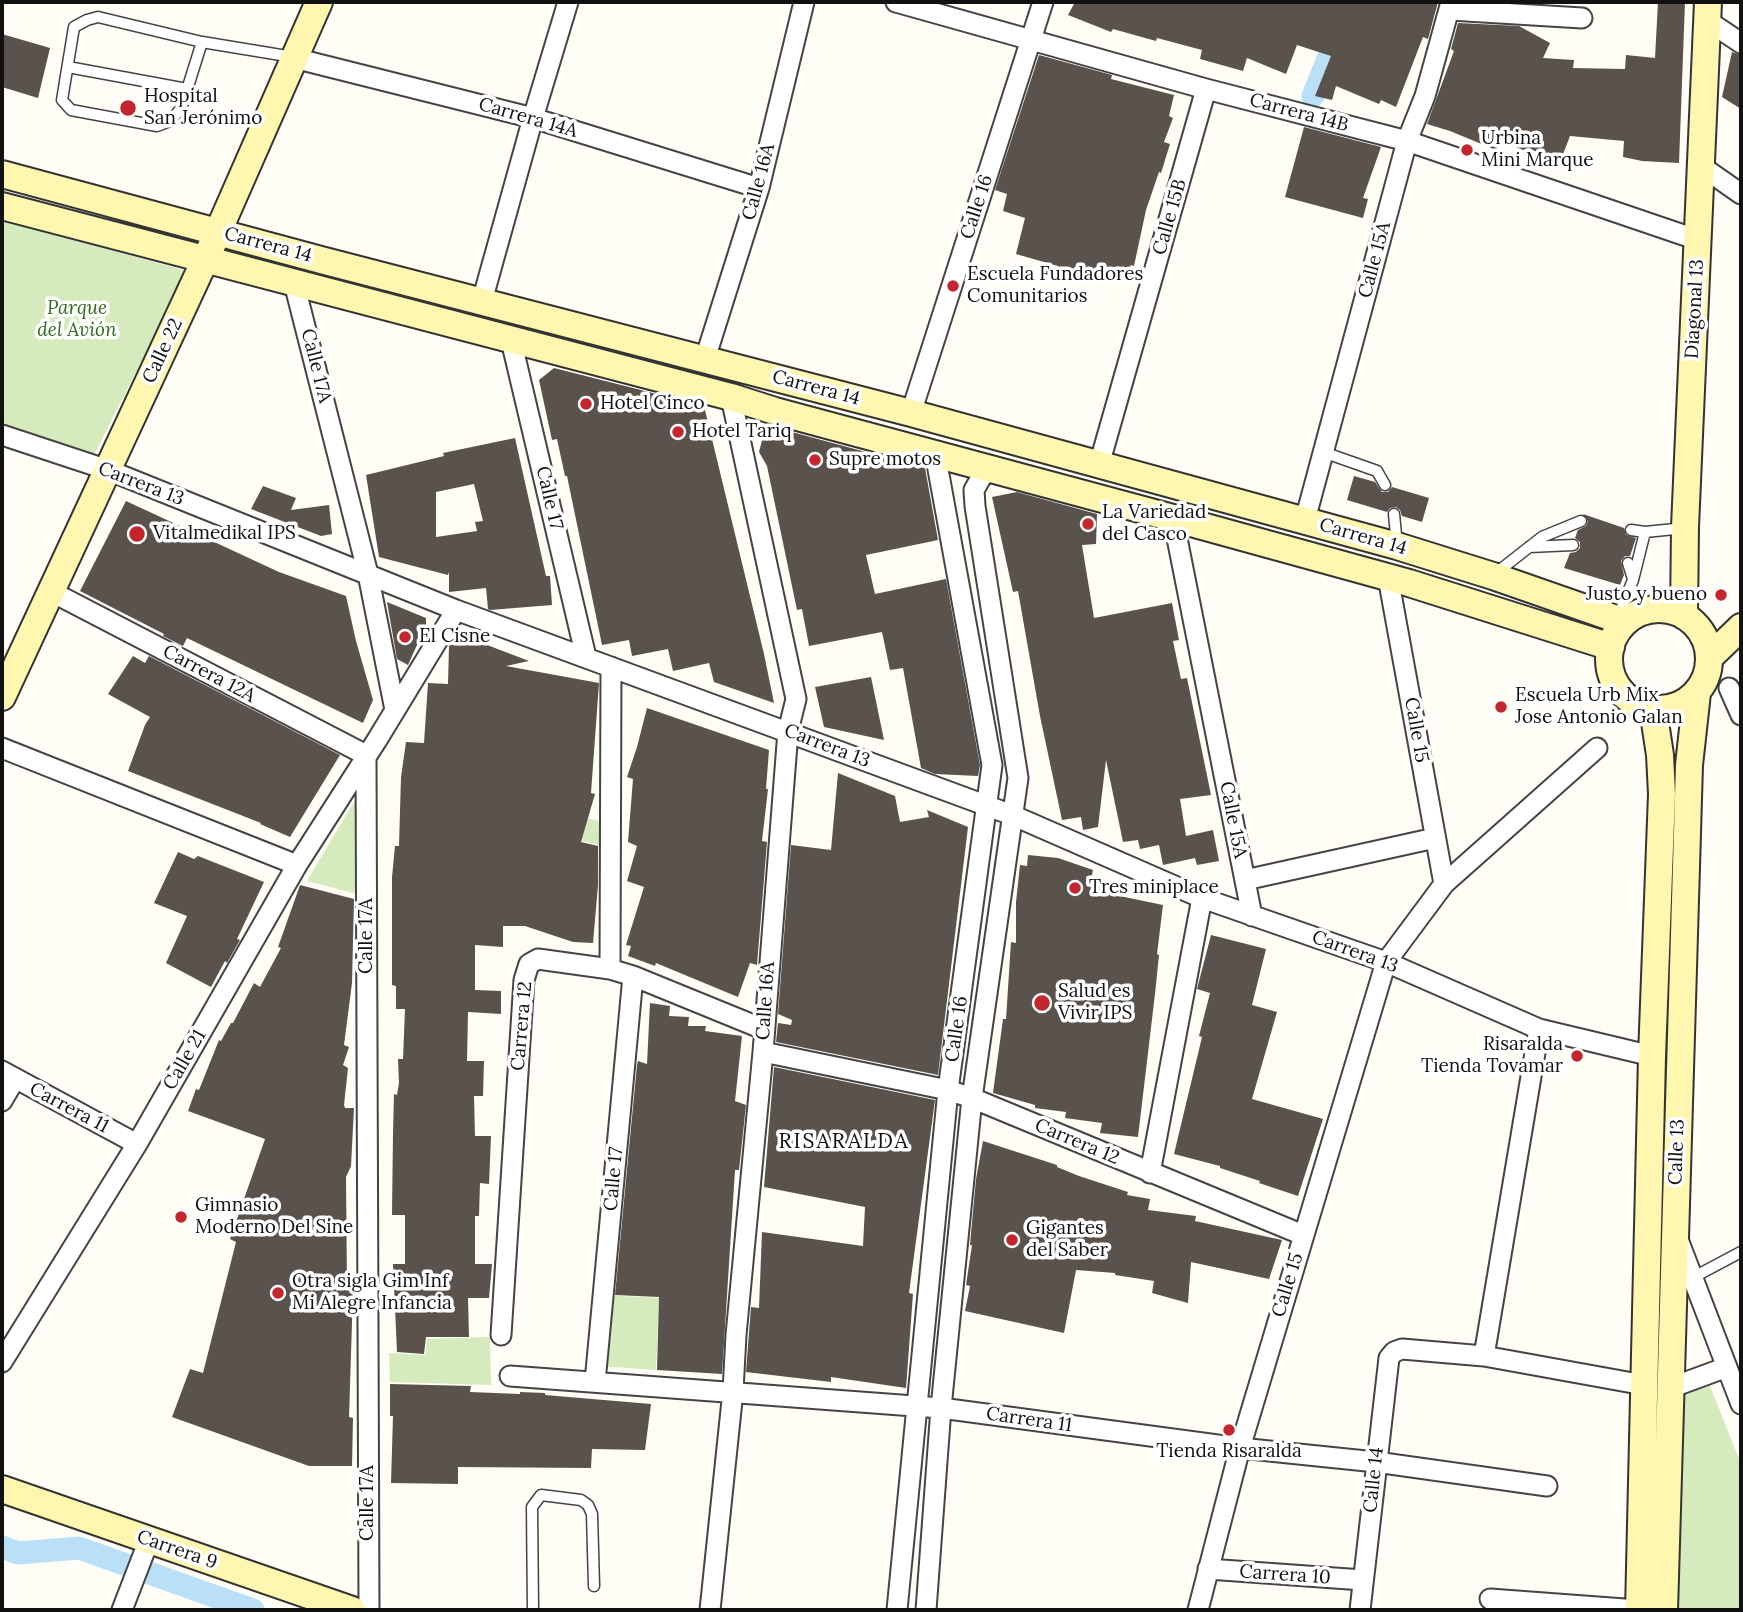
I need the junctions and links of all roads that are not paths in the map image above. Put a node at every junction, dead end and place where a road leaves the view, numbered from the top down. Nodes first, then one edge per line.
1 (319, 2) edge
2 (569, 2) edge
3 (804, 2) edge
4 (896, 2) edge
5 (1043, 2) edge
6 (1450, 6) edge
7 (1708, 11) edge
8 (1582, 18) dead end
9 (1031, 39) junction
10 (202, 42) junction
11 (1741, 43) edge
12 (294, 58) junction
13 (68, 67) junction
14 (187, 89) junction
15 (1206, 89) junction
16 (533, 118) junction
17 (1407, 141) junction
18 (1701, 166) junction
19 (2, 174) edge
20 (759, 188) junction
21 (1741, 194) edge
22 (2, 205) edge
23 (218, 232) junction
24 (1698, 240) junction
25 (206, 258) junction
26 (295, 283) junction
27 (482, 301) junction
28 (511, 340) junction
29 (705, 359) junction
30 (731, 397) junction
31 (911, 413) junction
32 (2, 435) edge
33 (1323, 452) junction
34 (935, 453) junction
35 (1099, 465) junction
36 (995, 469) junction
37 (108, 470) junction
38 (1385, 485) dead end
39 (1394, 514) dead end
40 (1173, 518) junction
41 (1305, 520) junction
42 (1581, 521) dead end
43 (1685, 527) junction
44 (1631, 530) dead end
45 (1645, 532) junction
46 (1573, 545) dead end
47 (1397, 546) junction
48 (1528, 547) junction
49 (1628, 563) dead end
50 (368, 574) junction
51 (1493, 576) junction
52 (1388, 577) junction
53 (1633, 580) junction
54 (52, 592) junction
55 (456, 610) junction
56 (1741, 616) edge
57 (1621, 621) junction
58 (1741, 627) edge
59 (1699, 636) junction
60 (1611, 647) junction
61 (586, 657) junction
62 (611, 667) junction
63 (1729, 688) dead end
64 (1697, 693) junction
65 (2, 697) edge
66 (1653, 709) junction
67 (395, 710) junction
68 (1741, 715) edge
69 (788, 731) junction
70 (2, 748) edge
71 (1597, 748) dead end
72 (366, 755) junction
73 (988, 807) junction
74 (1012, 815) junction
75 (1435, 838) junction
76 (297, 865) junction
77 (1245, 880) junction
78 (1444, 884) junction
79 (1202, 898) junction
80 (1252, 916) junction
81 (1386, 962) junction
82 (610, 969) junction
83 (633, 976) junction
84 (1539, 1028) junction
85 (763, 1029) junction
86 (763, 1052) junction
87 (1652, 1056) junction
88 (8, 1075) edge
89 (948, 1090) junction
90 (972, 1098) junction
91 (2, 1101) edge
92 (137, 1144) junction
93 (1150, 1173) junction
94 (1674, 1229) junction
95 (1303, 1235) junction
96 (1741, 1252) edge
97 (1692, 1278) junction
98 (501, 1335) dead end
99 (1483, 1356) junction
100 (2, 1362) edge
101 (1727, 1367) junction
102 (510, 1376) dead end
103 (595, 1382) junction
104 (1657, 1386) junction
105 (733, 1391) junction
106 (1741, 1404) edge
107 (917, 1405) junction
108 (941, 1408) junction
109 (1240, 1448) junction
110 (1376, 1462) junction
111 (1547, 1486) dead end
112 (2, 1489) edge
113 (143, 1556) junction
114 (1208, 1569) junction
115 (1363, 1580) junction
116 (594, 1586) dead end
117 (1490, 1599) dead end
118 (352, 1609) edge
119 (122, 1610) edge
120 (533, 1610) edge
121 (710, 1610) edge
122 (897, 1610) edge
123 (926, 1610) edge
124 (1198, 1610) edge
125 (1360, 1610) edge
126 (1638, 1610) edge
127 (1664, 1610) edge

1 - 12 main road, Calle 22
2 - 16 street
3 - 20 street, Calle 16A
4 - 9 street, Carrera 14B
5 - 9 street, Calle 16
6 - 8 street
6 - 17 street, Calle 15A
7 - 11 street
7 - 18 main road, Diagonal 13
9 - 15 street, Carrera 14B
9 - 31 street, Calle 16
10 - 12 lane
10 - 13 lane
10 - 14 lane
12 - 16 street, Carrera 14A
12 - 23 main road, Calle 22
13 - 14 lane
13 - 14 lane
15 - 17 street, Carrera 14B
15 - 35 street, Calle 15B
16 - 20 street, Carrera 14A
16 - 27 street
17 - 24 street, Carrera 14B
17 - 33 street, Calle 15A
18 - 21 street
18 - 24 main road, Diagonal 13
19 - 23 main road, Carrera 14
20 - 29 street, Calle 16A
22 - 25 main road, Carrera 14
23 - 25 main road, Calle 22
23 - 27 main road, Carrera 14
24 - 43 main road, Diagonal 13
25 - 26 main road, Carrera 14
25 - 37 main road, Calle 22
26 - 28 main road, Carrera 14
26 - 50 street, Calle 17A
27 - 29 main road, Carrera 14
28 - 30 main road, Carrera 14
28 - 61 street, Calle 17
29 - 31 main road, Carrera 14
30 - 34 main road, Carrera 14
30 - 69 street, Calle 16A
31 - 35 main road, Carrera 14
32 - 37 street, Carrera 13
33 - 38 lane
33 - 41 street, Calle 15A
34 - 36 main road, Carrera 14
34 - 73 street, Calle 16
35 - 41 main road, Carrera 14
36 - 40 main road, Carrera 14
36 - 74 street, Calle 16
37 - 50 street, Carrera 13
37 - 54 main road, Calle 22
39 - 47 lane
40 - 52 main road, Carrera 14
40 - 77 street, Calle 15A
41 - 47 main road, Carrera 14
42 - 48 lane
43 - 45 lane
43 - 59 main road, Diagonal 13
44 - 45 lane
45 - 53 lane
46 - 48 lane
47 - 51 main road, Carrera 14
48 - 51 lane
49 - 53 lane
50 - 55 street, Carrera 13
50 - 67 street, Calle 17A
51 - 57 main road, Carrera 14
52 - 60 main road, Carrera 14
52 - 75 street, Calle 15
53 - 57 lane
54 - 65 main road, Calle 22
54 - 72 street, Carrera 12A
55 - 61 street, Carrera 13
55 - 67 street
56 - 59 main road
57 - 59 main road
57 - 60 main road
58 - 59 main road
59 - 64 main road
60 - 66 main road
61 - 62 street, Carrera 13
62 - 69 street, Carrera 13
62 - 82 street
63 - 68 street
64 - 66 main road
64 - 94 main road, Calle 13
66 - 87 main road, Calle 13
67 - 72 street
69 - 73 street, Carrera 13
69 - 85 street, Calle 16A
70 - 76 street
71 - 78 street, Calle 15
72 - 76 street, Calle 21
72 - 118 street, Calle 17A
73 - 74 street, Carrera 13
73 - 89 street, Calle 16
74 - 79 street, Carrera 13
74 - 90 street, Calle 16
75 - 77 street
75 - 78 street, Calle 15
76 - 92 street, Calle 21
77 - 80 street, Calle 15A
78 - 81 street, Calle 15
79 - 80 street, Carrera 13
79 - 93 street
80 - 81 street, Carrera 13
81 - 84 street, Carrera 13
81 - 95 street, Calle 15
82 - 83 street, Carrera 12
82 - 98 street, Carrera 12
83 - 85 street, Carrera 12
83 - 103 street, Calle 17
84 - 87 street, Carrera 13
84 - 99 street
85 - 86 street, Calle 16A
86 - 89 street, Carrera 12
86 - 105 street, Calle 16A
87 - 104 main road, Calle 13
88 - 91 street
88 - 92 street, Carrera 11
89 - 90 street, Carrera 12
89 - 107 street, Calle 16
90 - 93 street, Carrera 12
90 - 108 street, Calle 16
92 - 100 street, Calle 21
93 - 95 street, Carrera 12
94 - 97 street
94 - 104 main road, Calle 13
95 - 109 street, Calle 15
96 - 97 lane
97 - 101 street
99 - 104 street
99 - 110 street, Calle 14
101 - 104 street
101 - 106 street
102 - 103 street, Carrera 11
103 - 105 street, Carrera 11
104 - 126 main road, Calle 13
104 - 127 main road, Calle 13
105 - 107 street, Carrera 11
105 - 121 street, Calle 16A
107 - 108 street, Carrera 11
107 - 122 street, Calle 16
108 - 109 street, Carrera 11
108 - 123 street, Calle 16
109 - 110 street, Carrera 11
109 - 114 street, Calle 15
110 - 111 street, Carrera 11
110 - 115 street, Calle 14
112 - 113 main road, Carrera 9
113 - 118 main road, Carrera 9
113 - 119 street
114 - 115 street, Carrera 10
114 - 124 street, Calle 15
115 - 125 street, Calle 14
116 - 120 lane
117 - 126 street

